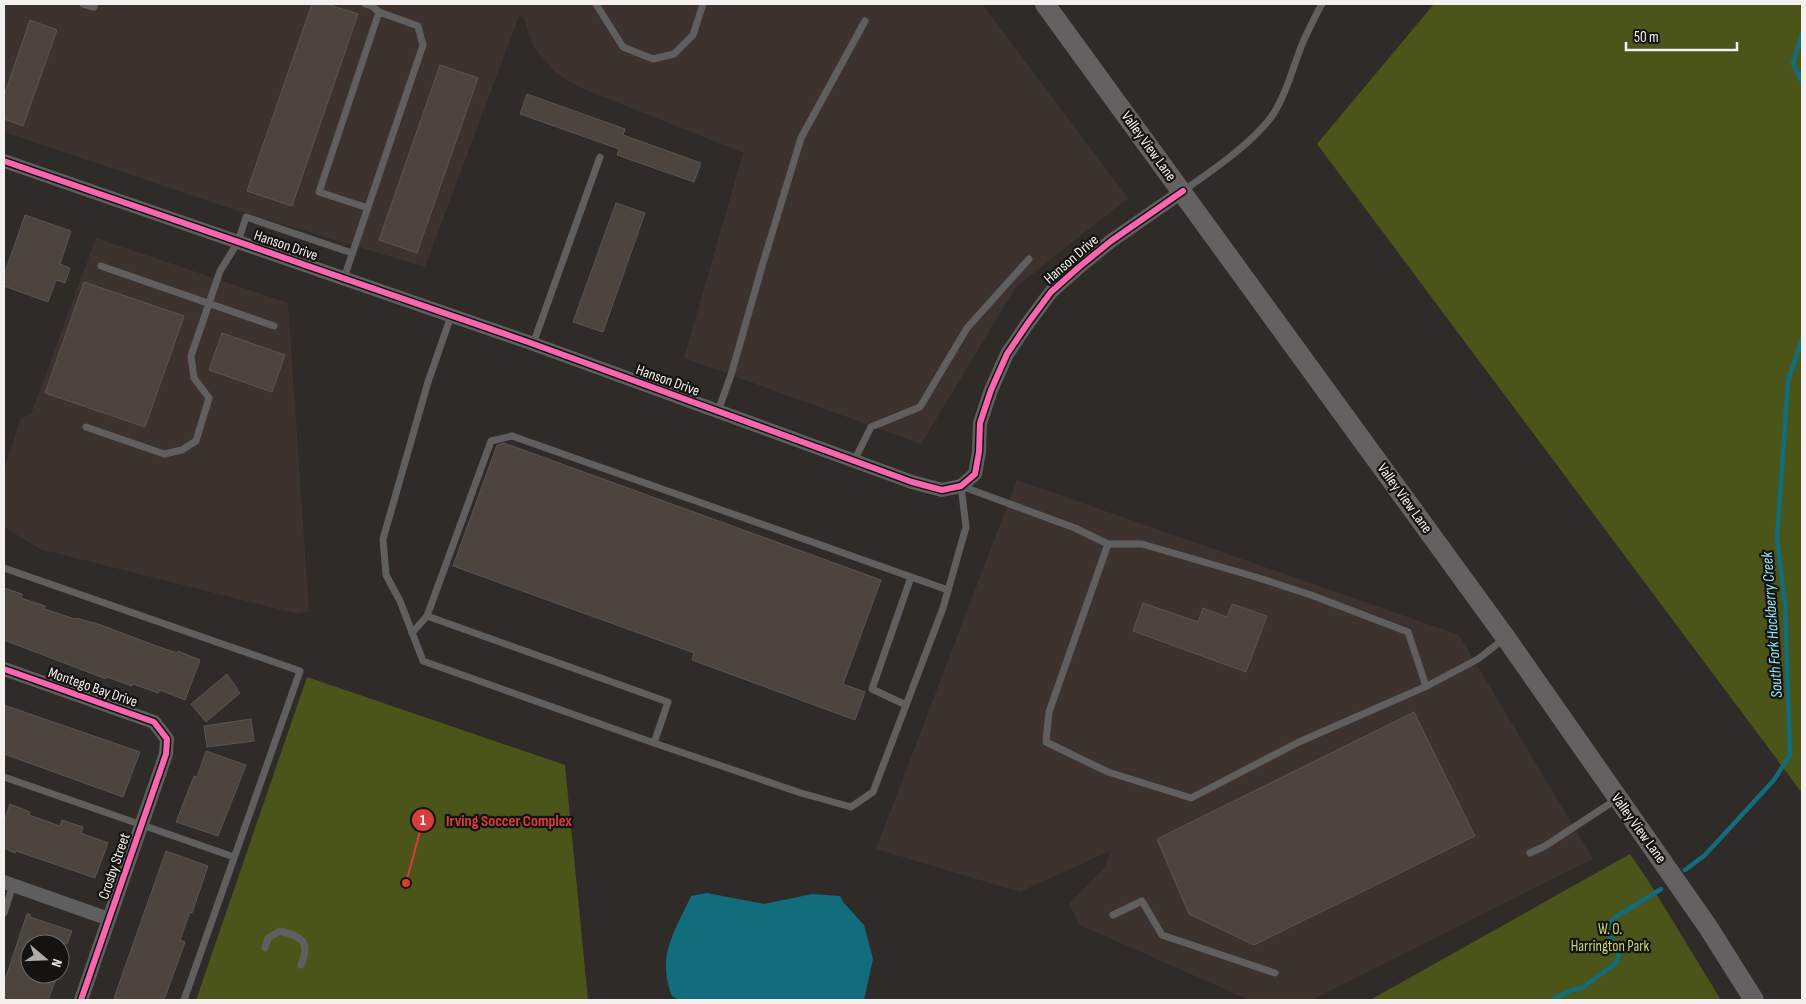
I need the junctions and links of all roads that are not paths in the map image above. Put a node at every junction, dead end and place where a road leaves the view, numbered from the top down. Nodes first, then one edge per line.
1 (83, 4) edge
2 (95, 4) edge
3 (365, 4) edge
4 (596, 4) edge
5 (703, 4) edge
6 (1045, 4) edge
7 (1322, 4) edge
8 (379, 12) junction
9 (865, 21) dead end
10 (600, 157) dead end
11 (4, 161) edge
12 (1183, 191) junction
13 (368, 208) junction
14 (238, 242) junction
15 (352, 253) junction
16 (1029, 259) dead end
17 (101, 266) dead end
18 (344, 278) junction
19 (209, 304) junction
20 (451, 316) junction
21 (274, 326) dead end
22 (533, 344) junction
23 (718, 411) junction
24 (86, 427) dead end
25 (854, 461) junction
26 (961, 486) junction
27 (1108, 544) junction
28 (4, 568) edge
29 (911, 577) junction
30 (948, 590) junction
31 (427, 616) junction
32 (412, 633) junction
33 (1506, 638) junction
34 (4, 670) edge
35 (1426, 686) junction
36 (906, 705) junction
37 (167, 739) joint
38 (654, 743) junction
39 (4, 776) edge
40 (1618, 799) junction
41 (142, 824) junction
42 (1530, 853) dead end
43 (234, 858) junction
44 (9, 884) edge
45 (4, 913) edge
46 (1113, 915) dead end
47 (109, 919) junction
48 (265, 948) dead end
49 (301, 965) dead end
50 (1275, 973) dead end
51 (80, 1000) edge
52 (184, 1000) edge
53 (1754, 1000) edge

1 - 2 lane
3 - 8 lane
4 - 5 lane
6 - 12 main road, Valley View Lane
7 - 12 lane
8 - 13 lane
8 - 13 lane
9 - 23 lane
10 - 22 lane
11 - 14 street, Hanson Drive
12 - 26 street, Hanson Drive
12 - 33 main road, Valley View Lane
13 - 15 lane
14 - 15 lane
14 - 18 street, Hanson Drive
14 - 19 lane
15 - 18 lane
16 - 25 lane
17 - 19 lane
18 - 20 street, Hanson Drive
19 - 21 lane
19 - 24 lane
20 - 22 street, Hanson Drive
20 - 32 lane
22 - 23 street, Hanson Drive
23 - 25 street, Hanson Drive
25 - 26 street, Hanson Drive
26 - 27 lane
26 - 30 lane
27 - 35 lane
27 - 35 lane
28 - 43 lane
29 - 30 lane
29 - 31 lane
29 - 36 lane
30 - 36 lane
31 - 32 lane
31 - 38 lane
32 - 38 lane
33 - 35 lane
33 - 40 main road, Valley View Lane
34 - 37 street, Montego Bay Drive
36 - 38 lane
37 - 41 street, Crosby Street
39 - 41 lane
40 - 42 lane
40 - 53 main road, Valley View Lane
41 - 43 lane
41 - 47 street, Crosby Street
43 - 52 lane
44 - 45 lane
44 - 47 street
46 - 50 lane
47 - 51 street, Crosby Street
48 - 49 lane

